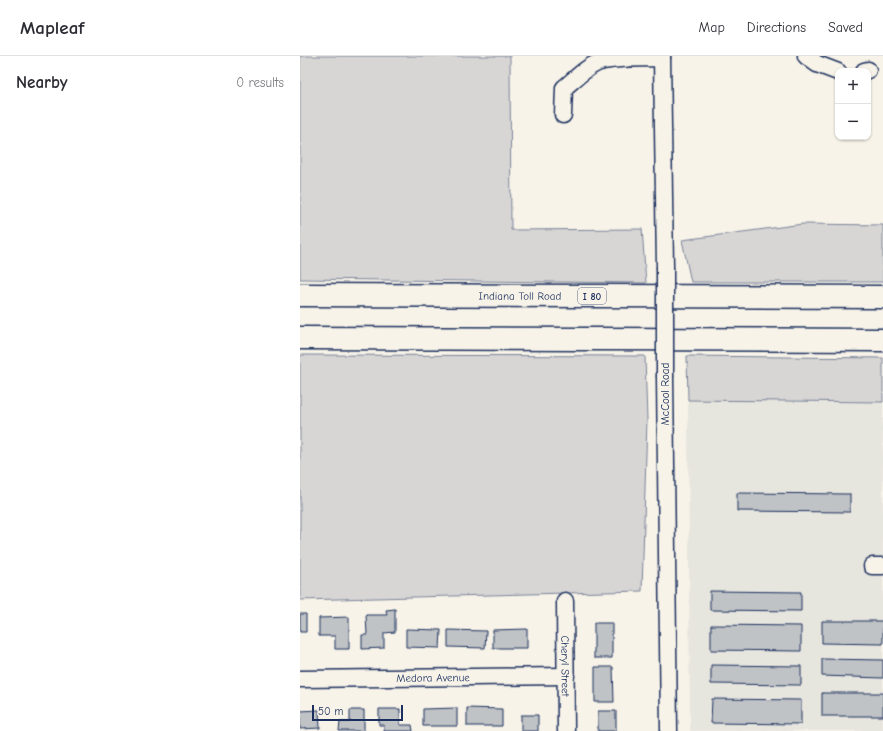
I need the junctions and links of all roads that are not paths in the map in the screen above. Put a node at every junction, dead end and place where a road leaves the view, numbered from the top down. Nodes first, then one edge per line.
1 (806, 56) edge
2 (662, 57) edge
3 (835, 71) edge
4 (563, 115) dead end
5 (300, 295) edge
6 (883, 297) edge
7 (300, 338) edge
8 (883, 340) edge
9 (565, 601) dead end
10 (566, 676) junction
11 (300, 679) edge
12 (566, 731) edge
13 (669, 731) edge

1 - 3 street
2 - 4 street
2 - 13 street, McCool Road, bridge
5 - 6 highway, Indiana Toll Road / I 80
7 - 8 highway
9 - 10 street, Cheryl Street
10 - 11 street, Medora Avenue
10 - 12 street, Cheryl Street

